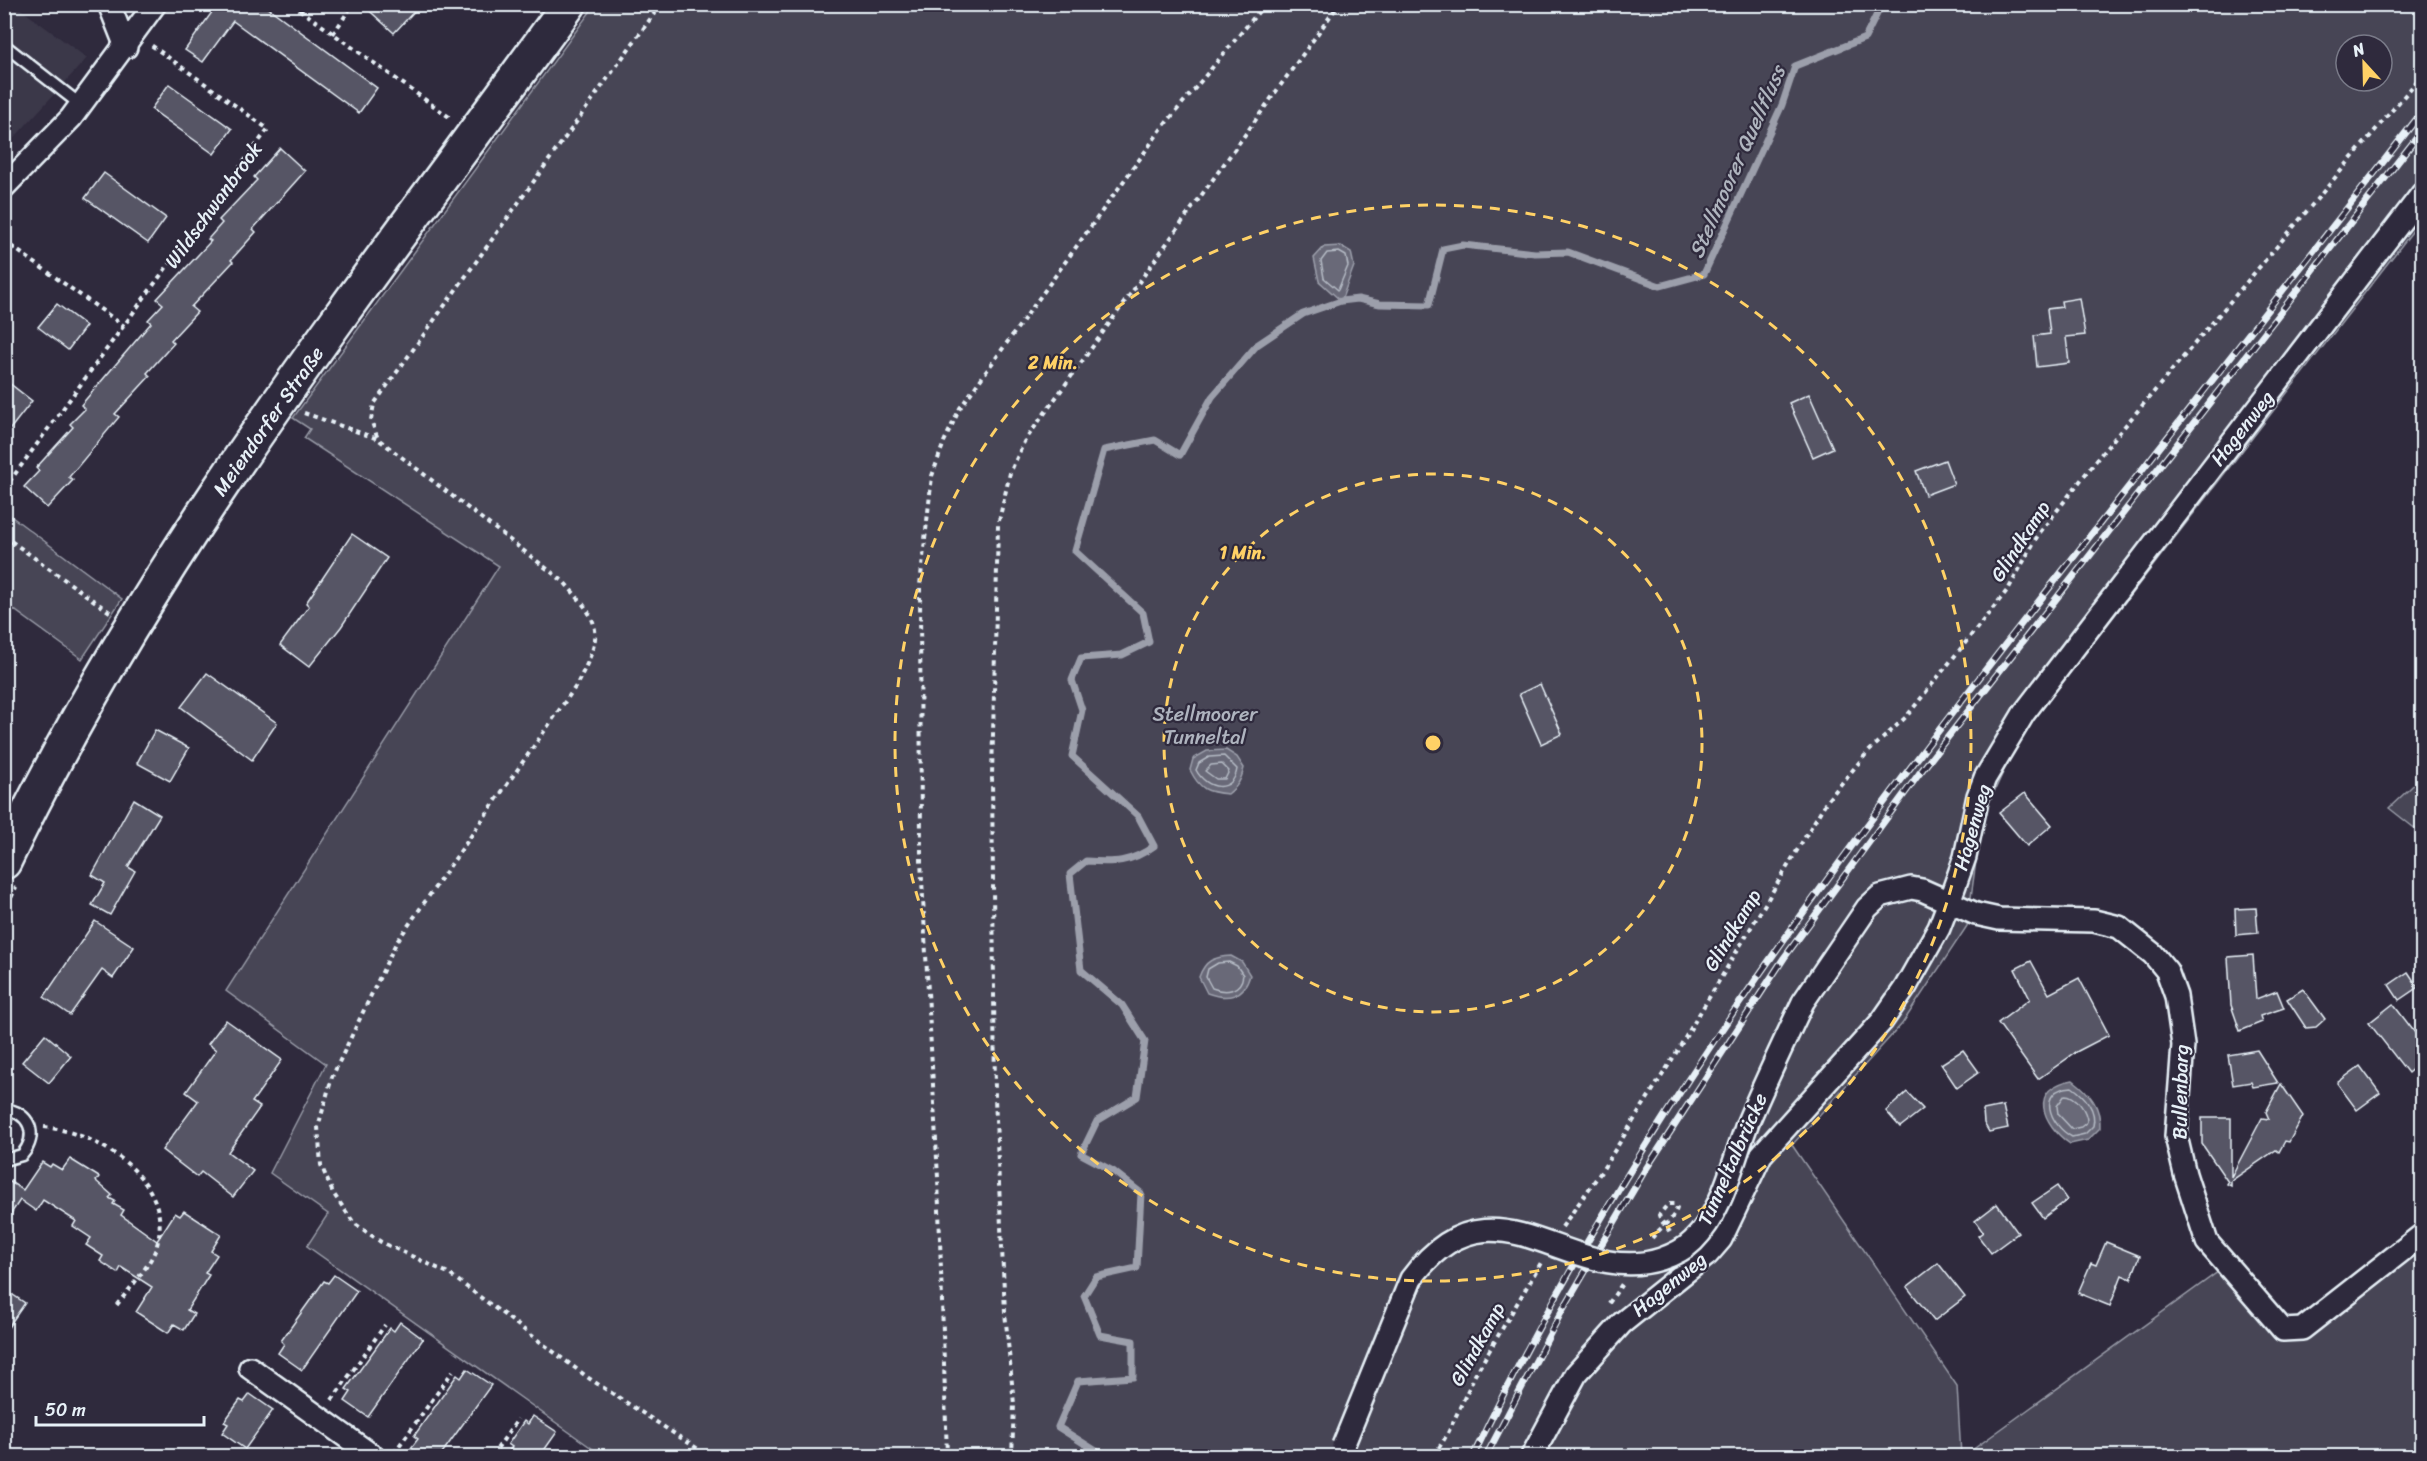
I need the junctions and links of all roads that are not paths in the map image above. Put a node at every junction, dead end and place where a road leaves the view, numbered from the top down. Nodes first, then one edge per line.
1 (109, 4) edge
2 (155, 4) edge
3 (569, 4) edge
4 (130, 40) junction
5 (4, 45) edge
6 (81, 105) junction
7 (4, 187) edge
8 (2422, 194) edge
9 (4, 862) edge
10 (1949, 902) junction
11 (4, 1109) edge
12 (4, 1160) edge
13 (2422, 1235) edge
14 (250, 1368) dead end
15 (1340, 1451) edge
16 (373, 1456) edge
17 (1532, 1456) edge

1 - 4 street
2 - 4 street
3 - 9 main road, Meiendorfer Straße
4 - 6 street
5 - 6 lane
6 - 7 street
8 - 10 street, Hagenweg
10 - 13 street, Bullenbarg
10 - 15 street, Tunneltalbrücke, bridge
10 - 17 street, Hagenweg
11 - 12 lane
14 - 16 street

